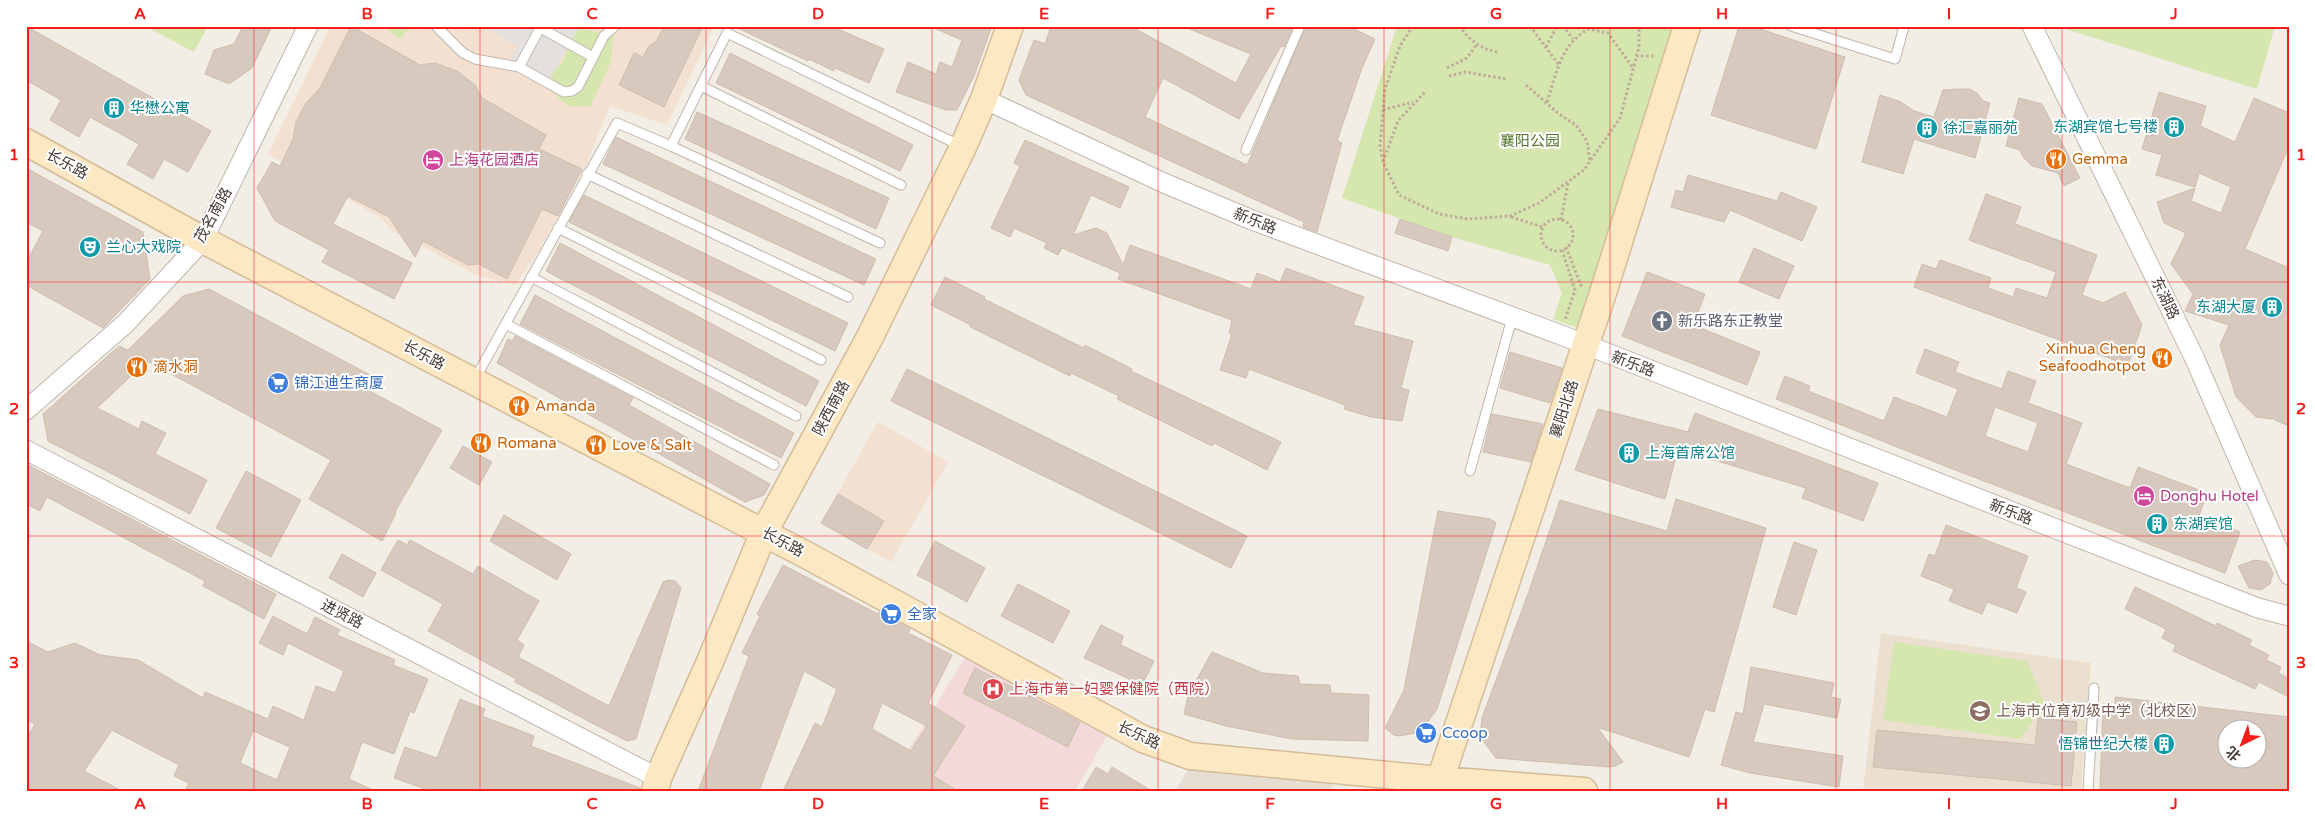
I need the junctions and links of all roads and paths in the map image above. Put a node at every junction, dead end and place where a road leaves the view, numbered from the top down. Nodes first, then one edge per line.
1 (308, 26) edge
2 (436, 26) edge
3 (615, 26) edge
4 (1010, 26) edge
5 (1300, 26) edge
6 (1413, 26) edge
7 (1459, 26) edge
8 (1530, 26) edge
9 (1558, 26) edge
10 (1563, 26) edge
11 (1639, 26) edge
12 (1686, 26) edge
13 (1791, 26) edge
14 (1900, 26) edge
15 (2032, 26) edge
16 (538, 27) edge
17 (1573, 39) junction
18 (1477, 44) junction
19 (1546, 47) junction
20 (1499, 52) dead end
21 (593, 57) junction
22 (1559, 65) junction
23 (519, 67) junction
24 (1447, 68) dead end
25 (1633, 68) junction
26 (1449, 76) dead end
27 (1506, 79) dead end
28 (1526, 85) dead end
29 (701, 86) junction
30 (1426, 91) dead end
31 (984, 99) junction
32 (1414, 102) junction
33 (1547, 102) junction
34 (1383, 110) junction
35 (26, 142) edge
36 (671, 146) junction
37 (963, 147) junction
38 (1246, 150) dead end
39 (1383, 162) junction
40 (1590, 162) junction
41 (587, 174) junction
42 (1568, 182) junction
43 (901, 185) dead end
44 (1510, 216) junction
45 (1561, 220) junction
46 (1543, 227) junction
47 (558, 228) junction
48 (203, 240) junction
49 (880, 243) dead end
50 (1566, 247) junction
51 (1562, 250) junction
52 (531, 277) junction
53 (1582, 288) dead end
54 (848, 297) dead end
55 (1512, 318) junction
56 (506, 324) junction
57 (1560, 335) junction
58 (1585, 346) junction
59 (821, 360) dead end
60 (473, 381) junction
61 (26, 410) edge
62 (796, 416) dead end
63 (26, 450) edge
64 (774, 465) dead end
65 (1470, 471) dead end
66 (764, 532) junction
67 (2289, 575) edge
68 (2289, 616) edge
69 (2094, 688) dead end
70 (657, 784) edge
71 (1438, 785) edge
72 (1584, 791) edge
73 (2088, 791) edge

1 - 48 street, 茂名南路
2 - 23 lane
3 - 21 lane
4 - 31 street, 陕西南路
5 - 38 lane
6 - 34 path
7 - 18 path
8 - 19 path
9 - 19 path
10 - 17 path
11 - 25 path
12 - 58 street, 襄阳北路
13 - 14 lane
15 - 67 street, 东湖路
16 - 21 lane
16 - 23 lane
17 - 22 path
17 - 25 path
18 - 20 path
18 - 24 path
19 - 22 path
21 - 23 lane
22 - 33 path
25 - 40 path
26 - 27 path
28 - 33 path
29 - 36 lane
29 - 37 lane
29 - 43 lane
30 - 32 path
31 - 37 street, 陕西南路
31 - 55 street, 新乐路
32 - 34 path
32 - 39 path
33 - 40 path
34 - 39 path
35 - 48 street, 长乐路
36 - 41 lane
36 - 49 lane
37 - 66 street, 陕西南路
39 - 44 path
40 - 42 path
41 - 47 lane
41 - 54 lane
42 - 44 path
42 - 45 path
44 - 46 path
45 - 46 path
45 - 50 path
46 - 51 path
47 - 52 lane
47 - 59 lane
48 - 60 street, 长乐路
48 - 61 street, 茂名南路
50 - 51 path
50 - 53 path
51 - 57 path
52 - 56 lane
52 - 62 lane
55 - 57 street, 新乐路
55 - 65 lane
56 - 60 lane
56 - 64 lane
57 - 58 street, 新乐路
58 - 68 street, 新乐路
58 - 71 street, 襄阳北路
60 - 66 street, 长乐路
63 - 70 street, 进贤路
66 - 70 street, 陕西南路
66 - 71 street, 长乐路
69 - 73 lane
71 - 72 street, 长乐路

